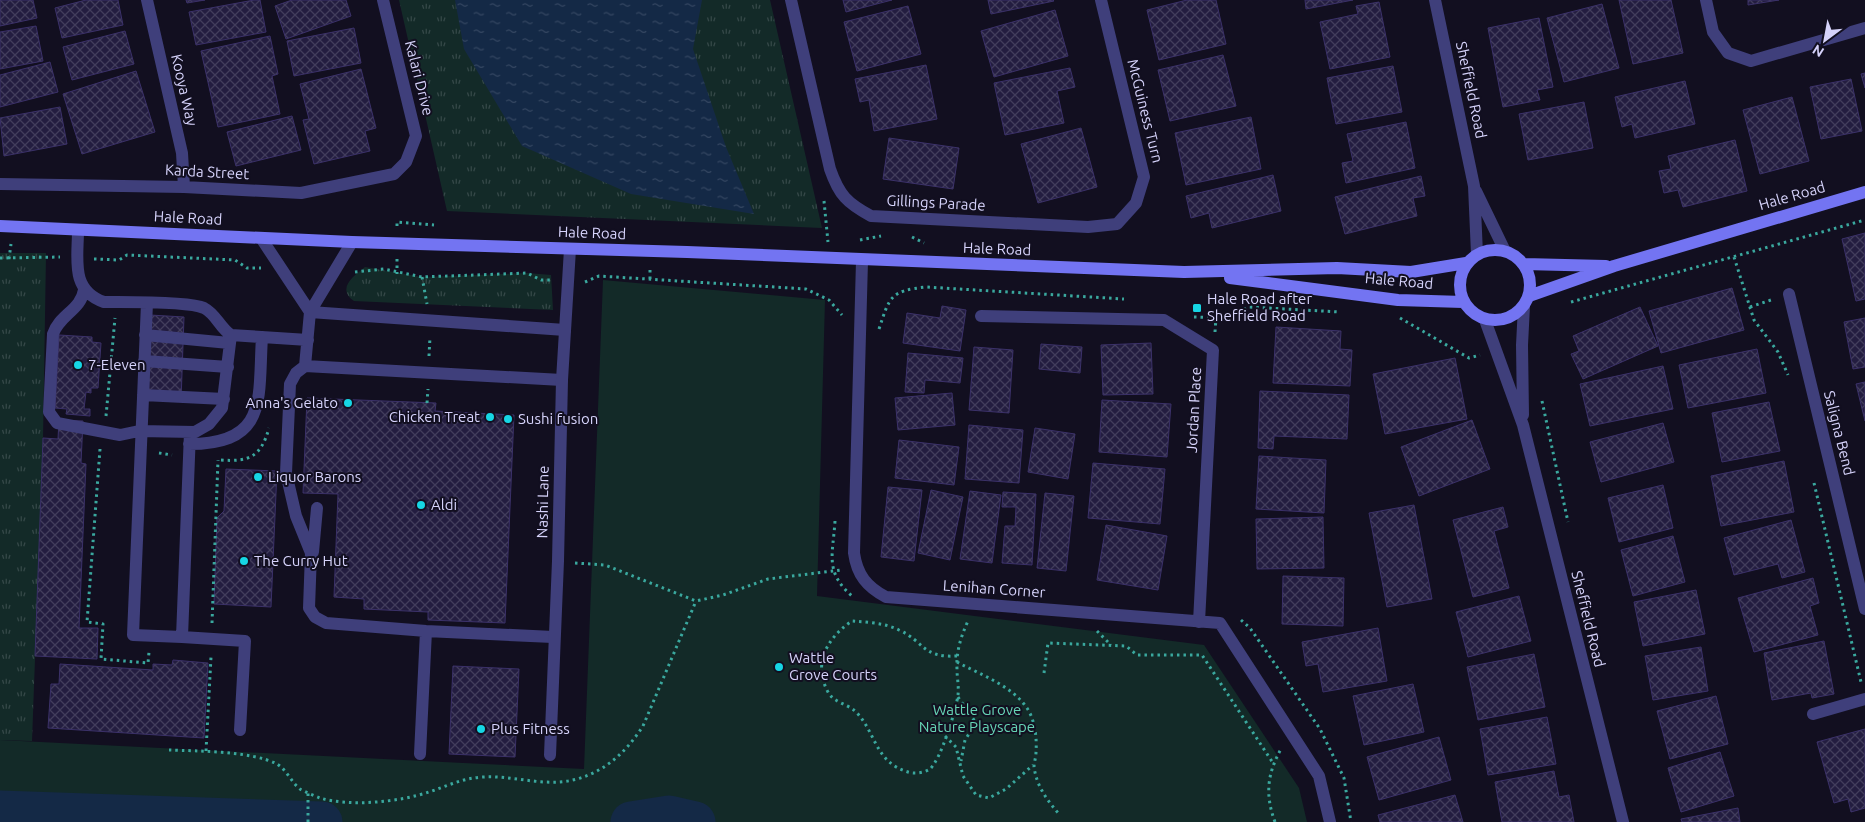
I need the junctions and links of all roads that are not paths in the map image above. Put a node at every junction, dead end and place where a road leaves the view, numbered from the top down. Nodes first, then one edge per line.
1 (147, 0) edge
2 (383, 0) edge
3 (791, 0) edge
4 (1101, 0) edge
5 (1435, 0) edge
6 (1706, 0) edge
7 (1865, 28) edge
8 (406, 162) joint
9 (0, 184) edge
10 (1474, 186) junction
11 (184, 187) junction
12 (1865, 192) edge
13 (1117, 224) joint
14 (0, 226) edge
15 (78, 230) junction
16 (261, 238) junction
17 (352, 242) junction
18 (570, 249) junction
19 (1505, 251) junction
20 (1477, 254) junction
21 (862, 261) junction
22 (1466, 263) junction
23 (1524, 264) junction
24 (1614, 266) junction
25 (1184, 272) junction
26 (84, 290) junction
27 (1789, 294) road end
28 (1527, 301) junction
29 (1463, 302) junction
30 (147, 303) junction
31 (310, 312) junction
32 (981, 316) dead end
33 (1485, 320) junction
34 (565, 330) junction
35 (146, 335) junction
36 (262, 337) junction
37 (230, 339) junction
38 (308, 340) junction
39 (144, 362) junction
40 (305, 366) junction
41 (228, 367) junction
42 (562, 380) junction
43 (143, 395) junction
44 (224, 399) junction
45 (1523, 425) junction
46 (142, 431) junction
47 (190, 438) junction
48 (316, 508) dead end
49 (312, 562) junction
50 (1865, 609) edge
51 (1199, 622) junction
52 (426, 631) junction
53 (182, 637) junction
54 (553, 637) junction
55 (1865, 700) edge
56 (1814, 714) dead end
57 (240, 730) dead end
58 (420, 754) dead end
59 (550, 755) dead end
60 (1330, 822) edge
61 (1623, 822) edge

1 - 11 street, Kooya Way
2 - 8 street, Kalari Drive
3 - 13 street, Gillings Parade
4 - 13 street, McGuiness Turn
5 - 10 street, Sheffield Road
6 - 7 street
8 - 11 street, Karda Street
9 - 11 street, Karda Street
10 - 19 street, Sheffield Road
10 - 20 street, Sheffield Road
12 - 24 main road, Hale Road
14 - 15 main road, Hale Road
15 - 16 main road, Hale Road
15 - 26 street
16 - 17 main road, Hale Road
16 - 31 street
17 - 18 main road, Hale Road
17 - 31 street
18 - 21 main road, Hale Road
18 - 34 street, Nashi Lane
19 - 20 main road
19 - 23 main road
20 - 22 main road
21 - 25 main road, Hale Road
21 - 51 street, Lenihan Corner
22 - 25 main road, Hale Road
22 - 29 main road
23 - 24 main road, Hale Road
23 - 28 main road
24 - 28 main road, Hale Road
25 - 29 main road, Hale Road
26 - 30 street
26 - 46 street
27 - 50 street, Saligna Bend
28 - 33 main road
28 - 45 street, Sheffield Road
29 - 33 main road
30 - 35 street
30 - 37 street
31 - 34 street
31 - 38 street
32 - 51 street, Jordan Place
33 - 45 street, Sheffield Road
34 - 42 street, Nashi Lane
35 - 37 street
35 - 39 street
36 - 37 street
36 - 38 street
36 - 47 street
37 - 41 street
38 - 40 street
39 - 41 street
39 - 43 street
40 - 42 street
40 - 49 street
41 - 44 street
42 - 54 street, Nashi Lane
43 - 44 street
43 - 46 street
44 - 47 street
45 - 61 street, Sheffield Road
46 - 47 street
46 - 53 street
47 - 53 street
48 - 49 street
49 - 52 street
51 - 60 street, Lenihan Corner
52 - 54 street
52 - 58 street
53 - 57 street
54 - 59 street, Nashi Lane
55 - 56 street

